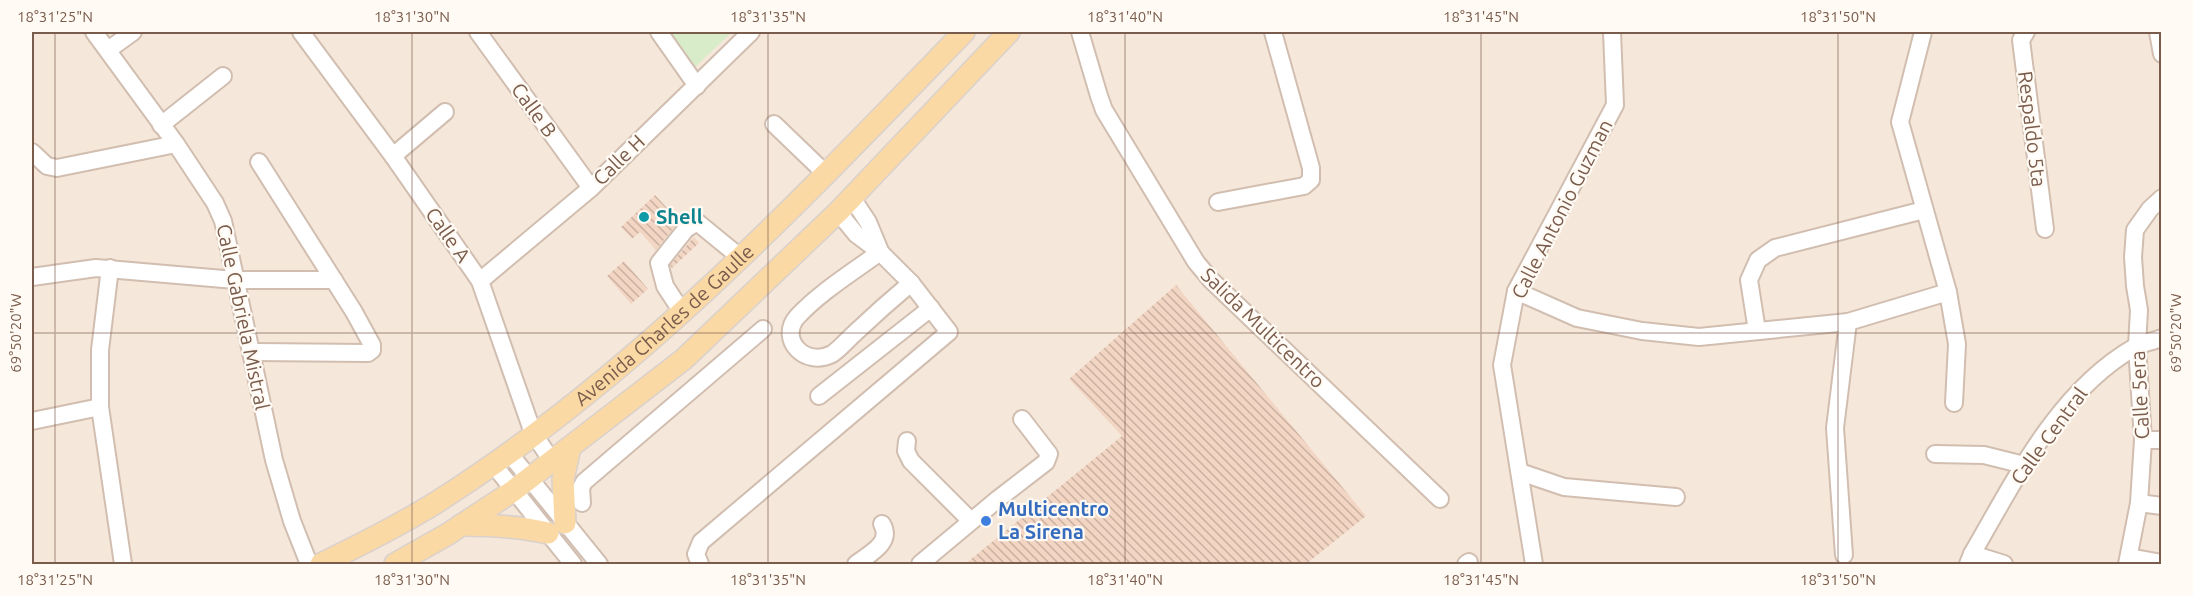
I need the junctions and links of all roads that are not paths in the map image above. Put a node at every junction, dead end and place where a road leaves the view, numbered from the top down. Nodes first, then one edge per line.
1 (94, 32) edge
2 (133, 32) edge
3 (301, 32) edge
4 (478, 32) edge
5 (659, 32) edge
6 (751, 32) edge
7 (964, 32) edge
8 (1008, 32) edge
9 (1080, 32) edge
10 (1274, 32) edge
11 (1612, 32) edge
12 (1923, 32) edge
13 (2026, 32) edge
14 (2158, 32) edge
15 (108, 50) junction
16 (2162, 54) edge
17 (223, 76) dead end
18 (697, 86) junction
19 (445, 112) dead end
20 (774, 124) dead end
21 (161, 125) junction
22 (176, 144) junction
23 (32, 152) edge
24 (393, 156) junction
25 (259, 162) dead end
26 (826, 174) junction
27 (591, 188) junction
28 (2162, 198) edge
29 (1218, 202) dead end
30 (845, 205) junction
31 (1924, 210) junction
32 (2045, 229) dead end
33 (880, 252) junction
34 (741, 258) junction
35 (110, 268) junction
36 (32, 277) edge
37 (235, 280) junction
38 (334, 280) junction
39 (480, 281) junction
40 (911, 283) junction
41 (1516, 291) junction
42 (1948, 292) junction
43 (931, 308) junction
44 (682, 312) junction
45 (1848, 322) junction
46 (763, 329) dead end
47 (1757, 331) junction
48 (2162, 338) edge
49 (2137, 346) junction
50 (251, 352) junction
51 (819, 396) dead end
52 (1954, 404) dead end
53 (100, 407) junction
54 (1022, 419) dead end
55 (32, 421) edge
56 (533, 433) junction
57 (2143, 440) junction
58 (2162, 440) edge
59 (907, 441) dead end
60 (570, 448) junction
61 (1935, 454) dead end
62 (501, 458) junction
63 (552, 462) junction
64 (2024, 465) junction
65 (1520, 472) junction
66 (521, 485) junction
67 (1676, 498) dead end
68 (1440, 500) dead end
69 (582, 503) dead end
70 (2139, 503) junction
71 (2162, 506) edge
72 (971, 522) junction
73 (882, 524) dead end
74 (460, 525) junction
75 (556, 528) junction
76 (1844, 555) dead end
77 (1970, 559) edge
78 (693, 561) edge
79 (2128, 561) edge
80 (2162, 563) edge
81 (123, 564) edge
82 (309, 564) edge
83 (321, 564) edge
84 (395, 564) edge
85 (573, 564) edge
86 (599, 564) edge
87 (856, 564) edge
88 (920, 564) edge
89 (1534, 564) edge
90 (2004, 564) edge

1 - 15 street, Calle Gabriela Mistral
2 - 15 street
3 - 24 street, Calle A
4 - 27 street, Calle B
5 - 18 street
6 - 18 street, Calle H
7 - 26 main road, Avenida Charles de Gaulle
8 - 30 main road, Avenida Charles de Gaulle
9 - 68 street, Salida Multicentro
10 - 29 street
11 - 41 street, Calle Antonio Guzman
12 - 31 street
13 - 32 street, Respaldo 5ta
14 - 16 street
15 - 21 street, Calle Gabriela Mistral
17 - 21 street
18 - 27 street, Calle H
19 - 24 street
20 - 26 street
21 - 22 street, Calle Gabriela Mistral
22 - 23 street
22 - 37 street, Calle Gabriela Mistral
24 - 39 street, Calle A
25 - 38 street
26 - 34 main road, Avenida Charles de Gaulle
27 - 39 street, Calle H
28 - 49 street, Calle 5era
30 - 33 street
30 - 60 main road, Avenida Charles de Gaulle
31 - 42 street
31 - 47 street
33 - 40 street
33 - 40 street
34 - 44 main road, Avenida Charles de Gaulle
34 - 44 street
35 - 36 street
35 - 37 street
35 - 53 street
37 - 38 street
37 - 50 street, Calle Gabriela Mistral
38 - 50 street
39 - 56 street, Calle A
40 - 43 street
41 - 47 street
41 - 65 street, Calle Antonio Guzman
42 - 45 street
42 - 52 street
43 - 51 street
43 - 78 street
44 - 56 main road, Avenida Charles de Gaulle
45 - 47 street
45 - 76 street
46 - 69 street
48 - 49 street, Calle Central
49 - 57 street, Calle 5era
49 - 64 street, Calle Central
50 - 82 street, Calle Gabriela Mistral
53 - 55 street
53 - 81 street
54 - 72 street
56 - 62 main road, Avenida Charles de Gaulle
56 - 63 street, Calle A
57 - 58 street
57 - 70 street, Calle 5era
59 - 72 street
60 - 63 main road, Avenida Charles de Gaulle
60 - 75 main road
61 - 64 street
62 - 66 street
62 - 83 main road, Avenida Charles de Gaulle
63 - 66 main road, Avenida Charles de Gaulle
64 - 77 street, Calle Central
65 - 67 street
65 - 89 street, Calle Antonio Guzman
66 - 74 main road, Avenida Charles de Gaulle
66 - 75 street
70 - 71 street
70 - 79 street, Calle 5era
72 - 88 street
73 - 87 street
74 - 75 main road
74 - 84 main road, Avenida Charles de Gaulle
75 - 85 street
75 - 86 street
77 - 90 street
79 - 80 street

